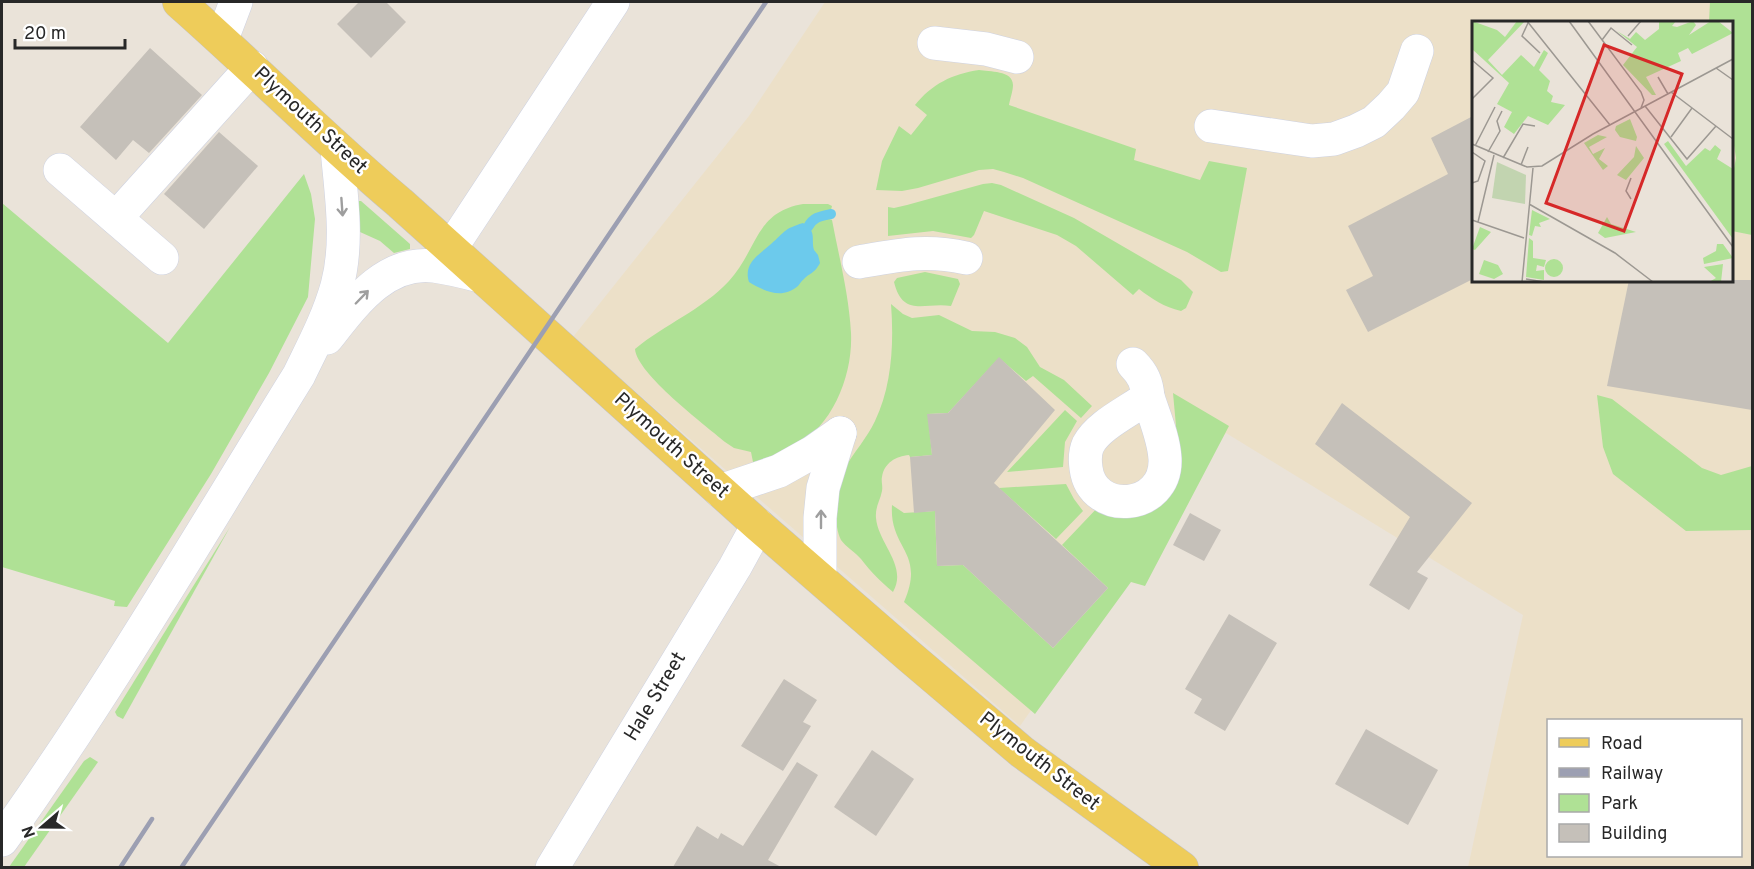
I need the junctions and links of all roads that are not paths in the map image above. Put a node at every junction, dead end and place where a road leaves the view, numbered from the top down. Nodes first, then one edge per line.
1 (179, 2) edge
2 (236, 2) edge
3 (613, 2) edge
4 (222, 39) junction
5 (934, 43) dead end
6 (1417, 51) dead end
7 (1017, 57) dead end
8 (252, 67) junction
9 (1211, 126) dead end
10 (337, 148) junction
11 (60, 170) dead end
12 (116, 218) junction
13 (450, 248) junction
14 (162, 258) dead end
15 (966, 258) dead end
16 (859, 262) dead end
17 (483, 277) junction
18 (1133, 364) dead end
19 (298, 375) junction
20 (1148, 397) dead end
21 (720, 491) junction
22 (758, 525) junction
23 (820, 577) junction
24 (2, 840) edge
25 (552, 867) edge
26 (1182, 867) edge

1 - 4 main road, Plymouth Street
2 - 4 street
3 - 13 street
4 - 8 main road, Plymouth Street
5 - 7 street
6 - 9 street
8 - 10 main road, Plymouth Street
8 - 12 street
10 - 13 main road, Plymouth Street
10 -> 19 street
11 - 12 street
12 - 14 street
13 - 17 main road, Plymouth Street
15 - 16 street
19 -> 17 street
17 - 21 main road, Plymouth Street
18 - 20 street
19 - 24 street
21 - 22 main road, Plymouth Street
23 -> 21 street
22 - 23 main road, Plymouth Street
22 - 25 street, Hale Street
23 - 26 main road, Plymouth Street

